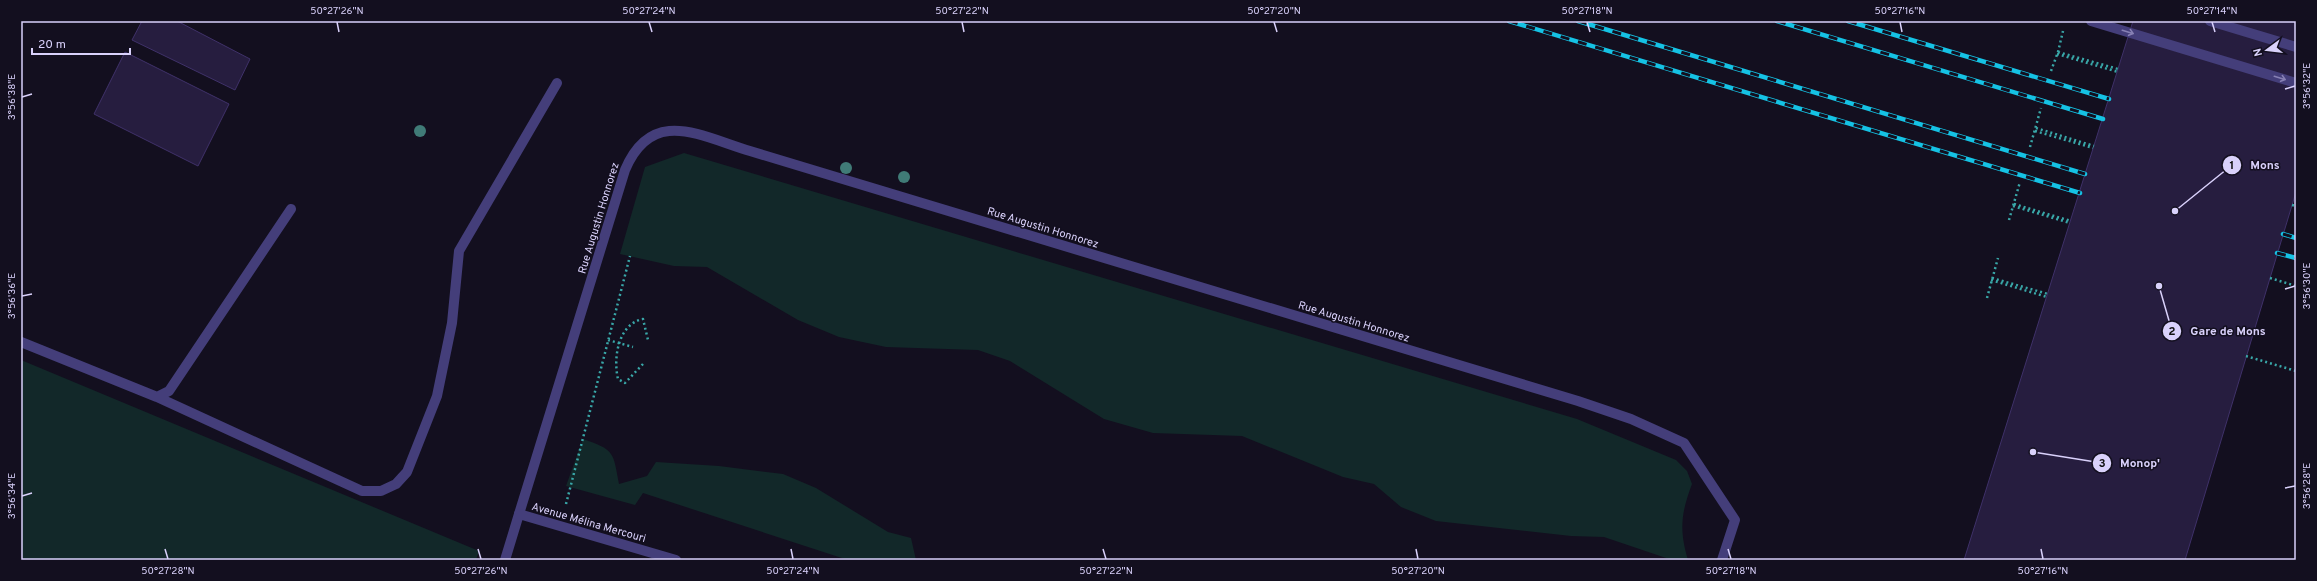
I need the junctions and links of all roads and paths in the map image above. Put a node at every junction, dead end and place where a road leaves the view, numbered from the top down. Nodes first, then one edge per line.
1 (2091, 21) edge
2 (2210, 21) edge
3 (2062, 31) dead end
4 (2296, 47) edge
5 (2058, 53) junction
6 (2051, 71) dead end
7 (2118, 71) dead end
8 (557, 83) dead end
9 (2296, 83) edge
10 (2041, 108) dead end
11 (2035, 130) junction
12 (2030, 147) dead end
13 (2094, 147) dead end
14 (2020, 182) dead end
15 (2014, 205) junction
16 (2292, 205) dead end
17 (2296, 206) edge
18 (291, 209) dead end
19 (2009, 220) dead end
20 (2070, 222) dead end
21 (630, 256) dead end
22 (1998, 258) dead end
23 (2270, 278) dead end
24 (1992, 279) junction
25 (2296, 286) edge
26 (2047, 296) dead end
27 (1987, 298) dead end
28 (608, 340) junction
29 (648, 340) dead end
30 (21, 342) edge
31 (620, 344) junction
32 (633, 347) dead end
33 (2246, 356) dead end
34 (643, 364) dead end
35 (2296, 371) edge
36 (157, 397) junction
37 (519, 514) junction
38 (560, 526) junction
39 (505, 560) edge
40 (676, 560) edge
41 (1722, 560) edge

1 -> 9 street
2 - 4 street
3 - 5 path
5 - 6 path
5 - 7 path
8 - 36 street
10 - 11 path
11 - 12 path
11 - 13 path
14 - 15 path
15 - 19 path
15 - 20 path
16 - 17 path
18 - 36 street
21 - 28 path
22 - 24 path
23 - 25 path
24 - 26 path
24 - 27 path
28 - 31 path
28 - 38 path
29 - 31 path
30 - 36 street
31 - 32 path
31 - 34 path
33 - 35 path
37 - 38 street, Avenue Mélina Mercouri
37 - 39 street, Avenue Mélina Mercouri
37 - 41 street, Rue Augustin Honnorez
38 - 40 street, Avenue Mélina Mercouri

